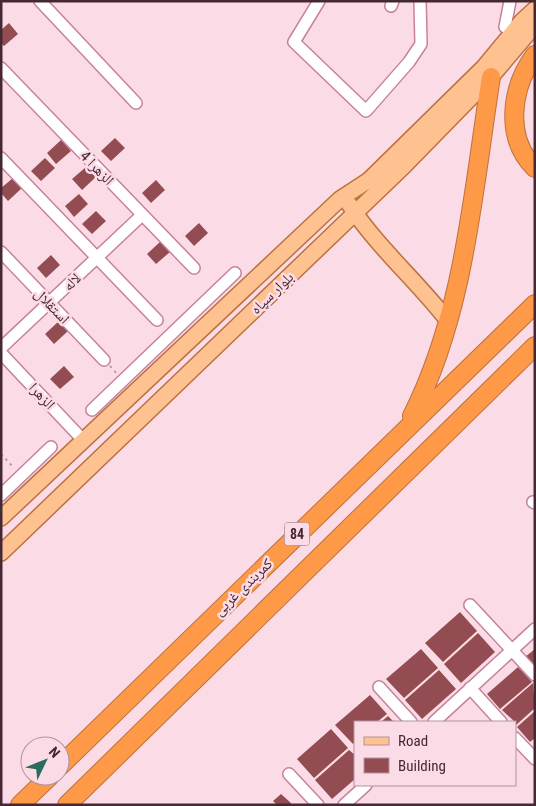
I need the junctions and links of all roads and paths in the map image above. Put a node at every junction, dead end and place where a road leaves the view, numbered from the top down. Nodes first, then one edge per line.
1 (40, 1) edge
2 (320, 1) edge
3 (420, 1) edge
4 (510, 1) edge
5 (535, 10) edge
6 (535, 25) edge
7 (505, 27) dead end
8 (535, 55) edge
9 (495, 66) junction
10 (1, 68) edge
11 (136, 103) dead end
12 (1, 158) edge
13 (535, 168) edge
14 (344, 196) junction
15 (355, 213) junction
16 (142, 215) junction
17 (1, 252) edge
18 (96, 259) junction
19 (194, 268) dead end
20 (235, 273) dead end
21 (50, 303) junction
22 (535, 304) edge
23 (157, 320) dead end
24 (448, 321) junction
25 (535, 346) edge
26 (1, 348) edge
27 (1, 353) edge
28 (149, 355) junction
29 (104, 360) dead end
30 (159, 368) junction
31 (92, 410) dead end
32 (407, 427) junction
33 (83, 440) junction
34 (51, 447) dead end
35 (1, 495) edge
36 (1, 518) edge
37 (1, 553) edge
38 (470, 606) dead end
39 (535, 629) edge
40 (512, 650) junction
41 (535, 675) edge
42 (379, 688) dead end
43 (470, 688) junction
44 (410, 721) edge
45 (435, 721) edge
46 (500, 721) edge
47 (516, 739) edge
48 (70, 756) edge
49 (535, 760) edge
50 (289, 774) dead end
51 (40, 786) edge
52 (365, 786) edge
53 (20, 805) edge
54 (67, 805) edge
55 (318, 805) edge
56 (344, 805) edge

1 - 11 street
2 - 3 street
4 - 7 street
5 - 9 main road, بلوار سپاه
6 - 9 main road, بلوار سپاه
8 - 13 highway
9 - 14 main road, بلوار سپاه
9 - 15 main road, بلوار سپاه
9 - 24 highway
10 - 16 street, الزهرا 4
12 - 18 street
14 - 15 main road
14 - 30 main road, بلوار سپاه
15 - 24 main road
15 - 37 main road, بلوار سپاه
16 - 18 street, لاله
16 - 19 street, الزهرا 4
17 - 21 street, استقلال
18 - 21 street, لاله
18 - 23 street
20 - 28 street
21 - 26 street, لاله
21 - 29 street, استقلال
22 - 32 highway, کمربندی غربی / 84
24 - 32 highway
25 - 54 highway, 84
27 - 33 street, الزهرا
28 - 30 street
28 - 31 street
30 - 33 main road, بلوار سپاه
32 - 48 highway, کمربندی غربی / 84
33 - 36 main road, بلوار سپاه
34 - 35 street
38 - 40 street
39 - 40 street
40 - 41 street
40 - 43 street
42 - 44 street
43 - 45 street
43 - 46 street
47 - 49 street
50 - 55 street
51 - 53 highway
52 - 56 street

